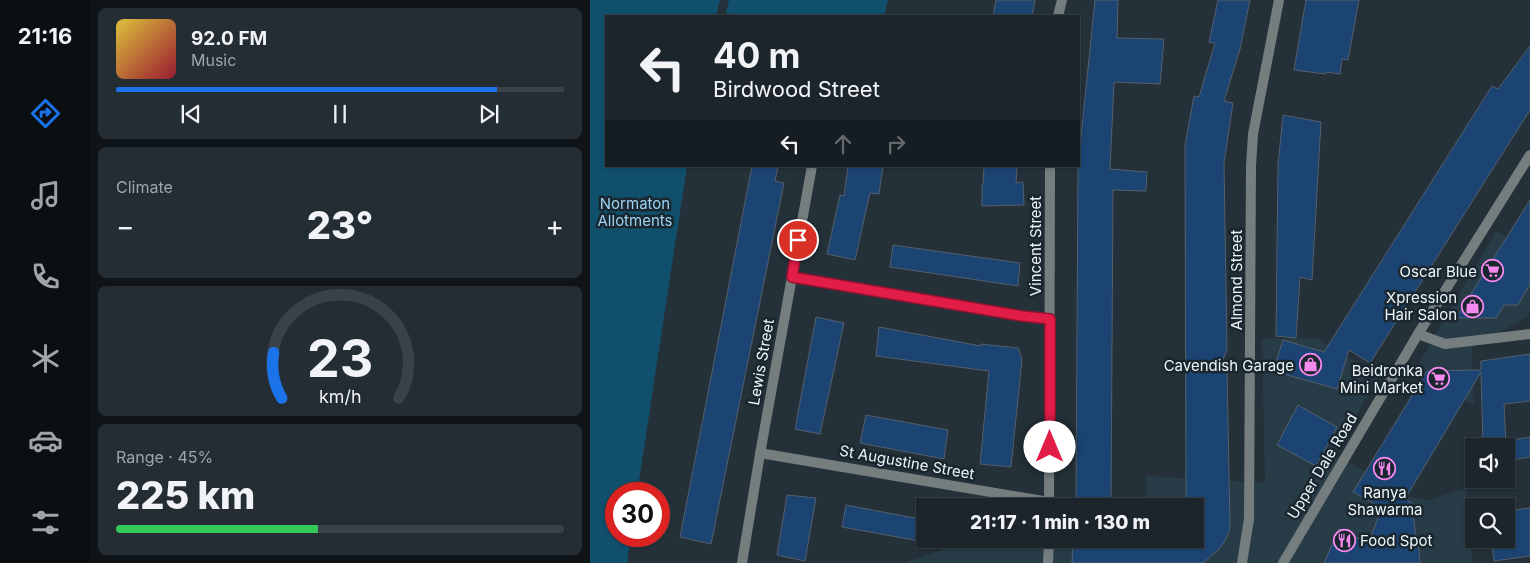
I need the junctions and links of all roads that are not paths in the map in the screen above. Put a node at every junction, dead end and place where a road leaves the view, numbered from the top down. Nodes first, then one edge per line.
1 (1062, 0) edge
2 (1279, 0) edge
3 (1058, 15) edge
4 (1530, 155) edge
5 (812, 167) edge
6 (1050, 167) edge
7 (792, 277) junction
8 (1050, 319) junction
9 (1418, 334) junction
10 (1530, 334) edge
11 (760, 453) junction
12 (1015, 498) edge
13 (1049, 498) edge
14 (1049, 548) edge
15 (1291, 550) junction
16 (742, 563) edge
17 (1048, 563) edge
18 (1242, 563) edge
19 (1283, 563) edge
20 (1293, 563) edge

1 - 3 street
2 - 18 street, Almond Street
4 - 9 street, Upper Dale Road
5 - 7 street, Lewis Street
6 - 8 street, Vincent Street
7 - 8 street
7 - 11 street, Lewis Street
8 - 13 street, Vincent Street
9 - 10 street
9 - 15 street, Upper Dale Road
11 - 12 street, St Augustine Street
11 - 16 street, Lewis Street
14 - 17 street
15 - 19 street, Upper Dale Road
15 - 20 street

